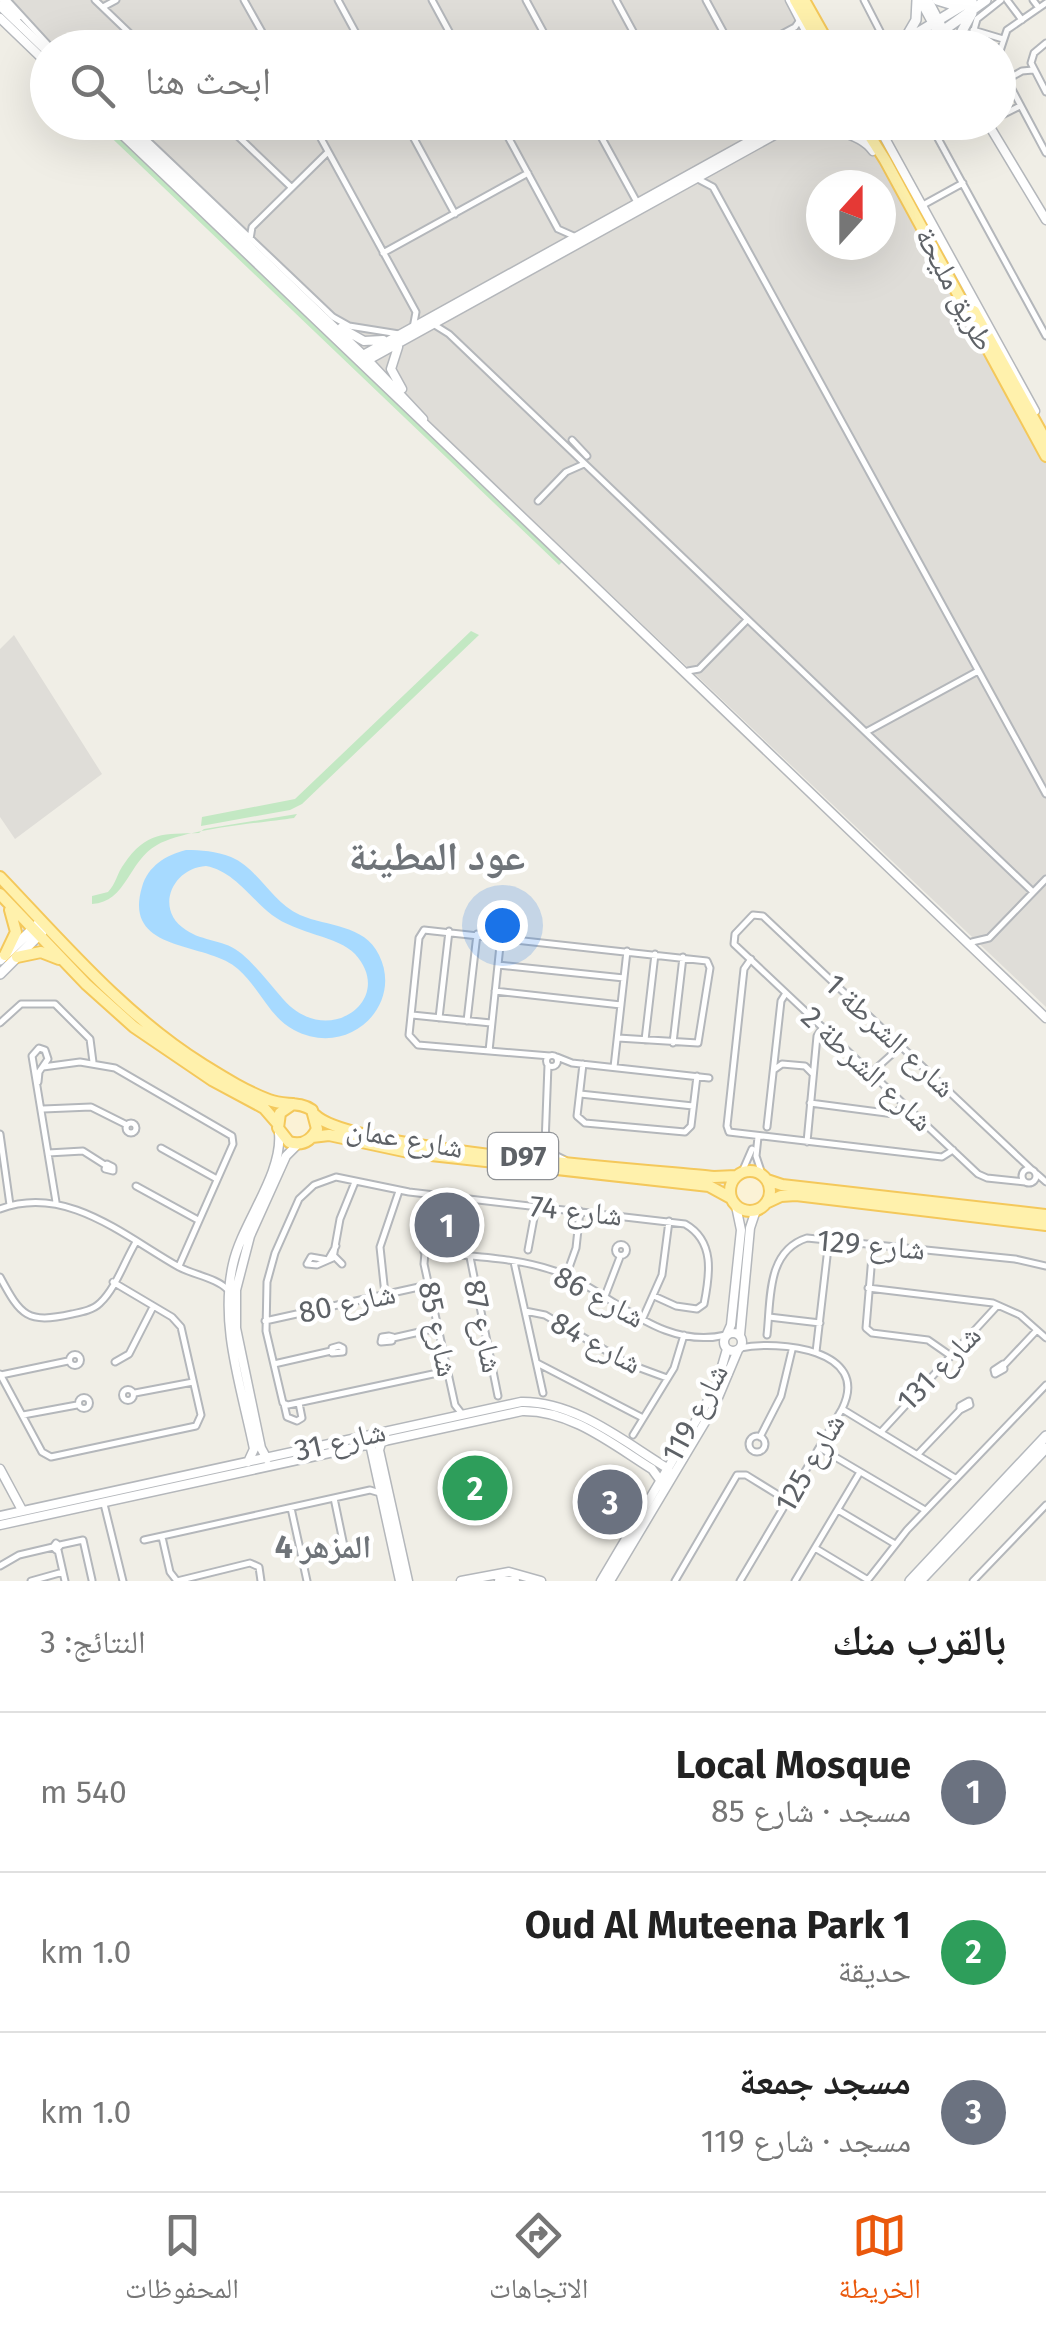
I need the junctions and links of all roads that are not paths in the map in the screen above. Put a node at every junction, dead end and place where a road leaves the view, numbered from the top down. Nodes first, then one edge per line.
1 (95, 0) edge
2 (116, 0) edge
3 (244, 0) edge
4 (338, 0) edge
5 (432, 0) edge
6 (526, 0) edge
7 (616, 0) edge
8 (706, 0) edge
9 (807, 0) edge
10 (864, 0) edge
11 (918, 0) edge
12 (928, 0) edge
13 (936, 0) edge
14 (964, 0) edge
15 (1004, 0) edge
16 (1033, 0) edge
17 (793, 1) edge
18 (3, 2) edge
19 (978, 2) edge
20 (1046, 3) edge
21 (103, 8) junction
22 (1039, 8) junction
23 (0, 18) edge
24 (1022, 20) junction
25 (801, 23) junction
26 (939, 27) junction
27 (30, 30) edge
28 (126, 30) edge
29 (260, 30) edge
30 (354, 30) edge
31 (448, 30) edge
32 (542, 30) edge
33 (632, 30) edge
34 (722, 30) edge
35 (788, 30) edge
36 (808, 30) edge
37 (818, 30) edge
38 (879, 30) edge
39 (912, 30) edge
40 (933, 30) edge
41 (941, 30) edge
42 (962, 30) edge
43 (973, 30) edge
44 (1007, 30) edge
45 (30, 34) edge
46 (1046, 43) edge
47 (30, 47) edge
48 (1033, 70) junction
49 (1016, 74) edge
50 (1046, 92) edge
51 (1016, 99) edge
52 (1020, 106) junction
53 (1016, 108) edge
54 (1043, 139) edge
55 (128, 140) edge
56 (138, 140) edge
57 (147, 140) edge
58 (242, 140) edge
59 (322, 140) edge
60 (416, 140) edge
61 (510, 140) edge
62 (603, 140) edge
63 (752, 140) edge
64 (767, 140) edge
65 (856, 140) edge
66 (875, 140) edge
67 (875, 140) edge
68 (939, 140) edge
69 (997, 140) edge
70 (328, 152) junction
71 (1046, 153) edge
72 (716, 168) junction
73 (528, 174) junction
74 (696, 178) junction
75 (963, 183) junction
76 (712, 186) junction
77 (291, 187) junction
78 (638, 204) junction
79 (916, 212) junction
80 (456, 214) junction
81 (1045, 214) edge
82 (252, 226) junction
83 (238, 229) junction
84 (558, 230) junction
85 (577, 237) junction
86 (250, 239) junction
87 (556, 248) junction
88 (383, 254) junction
89 (300, 300) junction
90 (416, 312) junction
91 (446, 317) junction
92 (432, 321) junction
93 (413, 328) junction
94 (988, 330) junction
95 (449, 334) junction
96 (1045, 334) edge
97 (401, 337) junction
98 (363, 359) junction
99 (1014, 378) junction
100 (414, 410) junction
101 (421, 423) junction
102 (1043, 433) edge
103 (571, 452) junction
104 (1046, 456) edge
105 (586, 460) junction
106 (1046, 465) edge
107 (538, 502) dead end
108 (747, 620) junction
109 (699, 669) junction
110 (688, 671) junction
111 (978, 671) junction
112 (700, 683) junction
113 (866, 733) junction
114 (1046, 794) edge
115 (0, 878) edge
116 (1046, 878) edge
117 (1032, 892) junction
118 (1, 893) edge
119 (757, 914) joint
120 (41, 927) junction
121 (449, 931) junction
122 (477, 934) junction
123 (501, 936) junction
124 (972, 942) junction
125 (628, 951) junction
126 (655, 954) junction
127 (683, 957) junction
128 (7, 958) edge
129 (68, 965) junction
130 (498, 965) junction
131 (747, 966) junction
132 (762, 970) junction
133 (0, 974) edge
134 (624, 978) junction
135 (780, 986) junction
136 (495, 991) junction
137 (790, 996) junction
138 (781, 1004) junction
139 (621, 1005) junction
140 (1046, 1014) edge
141 (412, 1015) junction
142 (440, 1018) junction
143 (814, 1020) junction
144 (467, 1021) junction
145 (492, 1023) junction
146 (0, 1024) edge
147 (824, 1028) junction
148 (832, 1036) junction
149 (618, 1038) junction
150 (817, 1038) junction
151 (646, 1040) junction
152 (673, 1043) junction
153 (898, 1047) junction
154 (489, 1051) junction
155 (48, 1059) junction
156 (93, 1062) junction
157 (552, 1062) junction
158 (60, 1064) junction
159 (583, 1064) junction
160 (43, 1068) junction
161 (614, 1068) junction
162 (774, 1072) junction
163 (812, 1074) junction
164 (872, 1074) junction
165 (697, 1076) junction
166 (709, 1078) dead end
167 (38, 1082) junction
168 (580, 1094) junction
169 (895, 1096) junction
170 (810, 1103) junction
171 (293, 1104) junction
172 (904, 1104) junction
173 (693, 1106) junction
174 (42, 1111) junction
175 (894, 1113) junction
176 (315, 1115) junction
177 (918, 1117) junction
178 (125, 1124) dead end
179 (767, 1127) dead end
180 (278, 1128) junction
181 (0, 1134) edge
182 (742, 1135) junction
183 (544, 1136) junction
184 (312, 1137) junction
185 (756, 1137) junction
186 (768, 1138) junction
187 (943, 1140) junction
188 (805, 1142) junction
189 (298, 1144) junction
190 (161, 1148) dead end
191 (754, 1148) junction
192 (951, 1149) junction
193 (48, 1155) junction
194 (520, 1156) junction
195 (939, 1157) junction
196 (1022, 1160) junction
197 (2, 1161) edge
198 (568, 1161) junction
199 (965, 1162) junction
200 (105, 1165) dead end
201 (739, 1174) junction
202 (1033, 1174) junction
203 (1023, 1176) junction
204 (764, 1177) junction
205 (216, 1179) junction
206 (1045, 1181) edge
207 (356, 1182) junction
208 (136, 1186) dead end
209 (400, 1191) junction
210 (446, 1197) junction
211 (54, 1202) junction
212 (734, 1202) junction
213 (12, 1205) junction
214 (536, 1206) junction
215 (761, 1206) junction
216 (0, 1210) edge
217 (580, 1211) junction
218 (1046, 1215) edge
219 (198, 1220) junction
220 (669, 1221) junction
221 (1046, 1225) edge
222 (829, 1238) junction
223 (134, 1241) junction
224 (874, 1244) junction
225 (336, 1246) junction
226 (528, 1250) dead end
227 (424, 1252) junction
228 (334, 1256) junction
229 (470, 1257) junction
230 (620, 1258) dead end
231 (514, 1262) junction
232 (342, 1264) dead end
233 (178, 1266) junction
234 (1046, 1266) edge
235 (566, 1276) junction
236 (0, 1278) edge
237 (230, 1278) junction
238 (113, 1282) junction
239 (219, 1282) junction
240 (428, 1285) junction
241 (868, 1288) junction
242 (229, 1291) junction
243 (385, 1294) junction
244 (654, 1296) junction
245 (604, 1298) junction
246 (997, 1304) junction
247 (152, 1306) junction
248 (525, 1311) junction
249 (769, 1317) junction
250 (642, 1320) junction
251 (265, 1321) junction
252 (820, 1322) junction
253 (437, 1328) junction
254 (1038, 1330) junction
255 (684, 1335) junction
256 (767, 1335) dead end
257 (393, 1338) dead end
258 (1046, 1338) edge
259 (726, 1341) junction
260 (740, 1343) junction
261 (792, 1350) junction
262 (331, 1351) dead end
263 (816, 1352) junction
264 (951, 1356) junction
265 (68, 1362) dead end
266 (115, 1362) dead end
267 (274, 1364) junction
268 (1004, 1365) dead end
269 (540, 1366) junction
270 (447, 1371) junction
271 (1, 1376) edge
272 (667, 1378) junction
273 (192, 1380) junction
274 (1046, 1385) edge
275 (543, 1393) dead end
276 (135, 1394) dead end
277 (498, 1396) dead end
278 (299, 1403) junction
279 (284, 1404) junction
280 (77, 1405) dead end
281 (455, 1405) junction
282 (842, 1409) junction
283 (960, 1410) dead end
284 (462, 1414) junction
285 (451, 1416) junction
286 (24, 1417) junction
287 (643, 1418) junction
288 (583, 1426) junction
289 (608, 1432) junction
290 (881, 1432) junction
291 (633, 1435) dead end
292 (383, 1436) junction
293 (1046, 1436) edge
294 (760, 1437) dead end
295 (369, 1443) junction
296 (820, 1448) junction
297 (1046, 1448) edge
298 (918, 1454) junction
299 (271, 1457) junction
300 (248, 1462) junction
301 (667, 1468) junction
302 (0, 1469) edge
303 (242, 1472) junction
304 (860, 1472) junction
305 (955, 1479) junction
306 (377, 1480) junction
307 (660, 1480) junction
308 (126, 1488) junction
309 (370, 1490) junction
310 (664, 1490) junction
311 (16, 1494) junction
312 (380, 1494) junction
313 (115, 1498) junction
314 (334, 1498) junction
315 (104, 1501) junction
316 (788, 1501) junction
317 (1046, 1505) edge
318 (292, 1508) junction
319 (27, 1509) junction
320 (838, 1510) junction
321 (926, 1511) junction
322 (11, 1512) junction
323 (385, 1516) junction
324 (110, 1518) junction
325 (0, 1523) edge
326 (396, 1528) junction
327 (162, 1536) junction
328 (144, 1540) dead end
329 (894, 1544) junction
330 (344, 1546) dead end
331 (622, 1546) junction
332 (57, 1548) junction
333 (815, 1548) junction
334 (622, 1562) junction
335 (0, 1566) edge
336 (63, 1572) junction
337 (187, 1579) edge
338 (261, 1579) edge
339 (92, 1580) edge
340 (466, 1580) edge
341 (868, 1580) edge
342 (31, 1581) edge
343 (65, 1581) edge
344 (123, 1581) edge
345 (177, 1581) edge
346 (307, 1581) edge
347 (400, 1581) edge
348 (408, 1581) edge
349 (499, 1581) edge
350 (515, 1581) edge
351 (541, 1581) edge
352 (601, 1581) edge
353 (610, 1581) edge
354 (674, 1581) edge
355 (740, 1581) edge
356 (795, 1581) edge
357 (910, 1581) edge
358 (920, 1581) edge
359 (973, 1581) edge

1 - 21 street
2 - 21 street
3 - 29 street
4 - 30 street
5 - 31 street
6 - 32 street
7 - 33 street
8 - 34 street
9 - 37 main road
10 - 38 street
11 - 26 street
11 - 39 main road
12 - 26 street
13 - 14 main road
15 - 24 street
15 - 43 street
16 - 22 street
17 - 25 main road
18 - 27 street
18 - 45 street
19 - 26 main road
19 - 42 main road
20 - 22 street
21 - 28 street
22 - 24 street
23 - 47 street
24 - 44 street
25 - 35 street
25 - 36 main road
26 - 40 main road
26 - 41 street
46 - 48 street
48 - 49 street
48 - 50 street
51 - 52 street
52 - 53 street
52 - 54 street
54 - 71 street
55 - 89 street
56 - 89 street
57 - 83 street
58 - 77 street
59 - 70 street
60 - 80 street
61 - 73 street
62 - 78 street
63 - 78 street
64 - 72 street
65 - 79 street
66 - 79 main road, طريق مليحة
67 - 94 main road, طريق مليحة
68 - 75 street
69 - 81 street
70 - 77 street
70 - 88 street
72 - 74 street
72 - 76 street
73 - 80 street
73 - 84 street
74 - 76 street
74 - 91 street
75 - 79 street
75 - 96 street
76 - 111 street
77 - 82 street
78 - 85 street
79 - 94 street
79 - 102 main road, طريق مليحة
80 - 88 street
82 - 83 street
82 - 86 street
83 - 86 street
84 - 85 street
84 - 87 street
85 - 87 street
86 - 97 street
87 - 92 street
88 - 90 street
89 - 97 street
89 - 98 street
89 - 101 street
90 - 92 street
90 - 93 street
91 - 92 street
91 - 95 street
92 - 93 street
92 - 95 street
92 - 97 street
93 - 97 street
94 - 99 main road, طريق مليحة
95 - 103 street
97 - 98 street
97 - 100 street
98 - 100 street
98 - 101 street
99 - 102 main road, طريق مليحة
99 - 102 street
100 - 110 street
101 - 140 street
102 - 104 main road, طريق مليحة
102 - 106 street
103 - 105 street
103 - 105 street
105 - 107 street
105 - 108 street
108 - 109 street
108 - 113 street
109 - 110 street
109 - 112 street
110 - 112 street
111 - 113 street
111 - 114 street
112 - 124 street
113 - 117 street
115 - 120 main road
116 - 117 street
117 - 124 street
118 - 120 main road
118 - 128 main road
119 - 131 street, شارع الشرطة 2
119 - 153 street, شارع الشرطة 1
120 - 128 main road
120 - 129 main road
120 - 171 main road
121 - 122 street
121 - 141 street
121 - 142 street
122 - 123 street
122 - 144 street
123 - 125 street
123 - 130 street
124 - 140 street
125 - 126 street
125 - 134 street
126 - 127 street
126 - 151 street
127 - 152 street
127 - 152 street
128 - 129 main road
128 - 133 main road
129 - 180 main road
130 - 134 street
130 - 136 street
131 - 132 street, شارع الشرطة 2
131 - 132 street
131 - 182 street
132 - 135 street, شارع الشرطة 2
134 - 139 street
135 - 137 street, شارع الشرطة 2
135 - 138 street
136 - 139 street
136 - 145 street
137 - 138 street
137 - 138 street
137 - 143 street, شارع الشرطة 2
138 - 162 street
139 - 149 street
141 - 142 street
141 - 154 street
142 - 144 street
143 - 147 street, شارع الشرطة 2
143 - 150 street
144 - 145 street
145 - 154 street
146 - 156 street
147 - 148 street, شارع الشرطة 2
147 - 150 street
148 - 150 street
148 - 164 street, شارع الشرطة 2
149 - 151 street
149 - 161 street
150 - 163 street
151 - 152 street
153 - 164 street
153 - 196 street, شارع الشرطة 1
154 - 157 street
155 - 158 street
155 - 160 street
155 - 167 street
156 - 158 street
156 - 205 street
157 - 159 street
157 - 183 street
158 - 160 street
159 - 161 street
159 - 168 street
160 - 167 street
161 - 165 street
162 - 163 street
162 - 179 street
163 - 170 street
164 - 169 street, شارع الشرطة 2
165 - 166 street
165 - 173 street
167 - 174 street
168 - 173 street
168 - 173 street
169 - 172 street, شارع الشرطة 2
169 - 175 street
170 - 175 street
170 - 188 street
171 - 176 main road
171 - 180 main road
172 - 175 street
172 - 177 street, شارع الشرطة 2
174 - 178 street
174 - 193 street
175 - 177 street
176 - 184 main road
176 - 194 main road, شارع عمان / D97
177 - 187 street, شارع الشرطة 2
180 - 189 main road
180 - 237 street
181 - 197 street
182 - 185 street
182 - 191 street
183 - 194 street
183 - 198 street
184 - 189 main road
184 - 212 main road, شارع عمان / D97
185 - 186 street
185 - 191 street
186 - 188 street
186 - 191 street
187 - 192 street, شارع الشرطة 2
187 - 195 street
188 - 195 street
189 - 299 street
190 - 205 street
191 - 201 street
191 - 204 street
192 - 195 street
192 - 199 street, شارع الشرطة 2
193 - 200 street
193 - 211 street
194 - 198 main road, شارع عمان / D97
195 - 199 street
196 - 202 street, شارع الشرطة 1
196 - 203 street
197 - 213 street
198 - 201 main road, شارع عمان / D97
199 - 203 street, شارع الشرطة 2
201 - 204 main road
201 - 212 main road
202 - 203 street
202 - 203 street
202 - 206 street
204 - 215 main road
204 - 218 main road
205 - 219 street
207 - 209 street, شارع 74
207 - 225 street
207 - 251 street, شارع 74
208 - 219 street
209 - 210 street, شارع 74
209 - 243 street
210 - 214 street, شارع 74
210 - 227 street, شارع 85
211 - 213 street
211 - 223 street
212 - 215 main road
212 - 259 street, شارع 119
213 - 216 street
214 - 217 street, شارع 74
214 - 226 street
215 - 221 main road
215 - 260 street, شارع 119
217 - 220 street, شارع 74
217 - 235 street
219 - 233 street
220 - 244 street
220 - 244 street, شارع 74
222 - 224 street, شارع 129
222 - 249 street, شارع 129
222 - 252 street
223 - 233 street
223 - 238 street
224 - 234 street, شارع 129
224 - 241 street
225 - 228 street
225 - 228 street
227 - 229 street, شارع 86
227 - 240 street, شارع 85
228 - 232 street
229 - 231 street, شارع 86
229 - 277 street, شارع 87
230 - 245 street
231 - 235 street, شارع 86
231 - 248 street
233 - 239 street
235 - 245 street, شارع 86
236 - 238 street
237 - 239 street
237 - 242 street
238 - 247 street
239 - 242 street
240 - 243 street, شارع 80
240 - 253 street, شارع 85
241 - 246 street
241 - 264 street
242 - 300 street
243 - 251 street, شارع 80
244 - 250 street
245 - 250 street, شارع 86
246 - 254 street
246 - 264 street, شارع 131
247 - 266 street
247 - 273 street
248 - 269 street
248 - 272 street, شارع 84
249 - 252 street
249 - 256 street, شارع 129
250 - 255 street, شارع 86
251 - 267 street, شارع 74
252 - 263 street
253 - 257 street
253 - 270 street, شارع 85
254 - 258 street
254 - 268 street
255 - 259 street, شارع 86
255 - 272 street
259 - 260 street
259 - 260 street
259 - 301 street, شارع 119
260 - 261 street
260 - 310 street, شارع 119
261 - 263 street
261 - 294 street
262 - 267 street
263 - 282 street, شارع 125
264 - 290 street, شارع 131
265 - 271 street
267 - 279 street, شارع 74
269 - 275 street
269 - 287 street
270 - 278 street
270 - 281 street, شارع 85
271 - 286 street
272 - 287 street
273 - 276 street
273 - 286 street
274 - 305 street
278 - 279 street
278 - 279 street
280 - 286 street
281 - 284 street, شارع 85
281 - 285 street, شارع 85
282 - 290 street
282 - 296 street, شارع 125
283 - 298 street
284 - 285 street, شارع 31
284 - 289 street, شارع 31
285 - 292 street, شارع 31
287 - 291 street
288 - 289 street
288 - 292 street, شارع 31
288 - 307 street, شارع 31
289 - 301 street, شارع 31
290 - 298 street
292 - 295 street, شارع 31
292 - 299 street, شارع 31
292 - 326 street
293 - 357 main road
295 - 303 street, شارع 31
295 - 306 street
296 - 304 street
296 - 316 street, شارع 125
297 - 358 main road
298 - 305 street
299 - 300 street, شارع 31
299 - 303 street
300 - 308 street, شارع 31
301 - 307 street, شارع 119
301 - 310 street
302 - 311 street
303 - 313 street, شارع 31
304 - 320 street
304 - 321 street
305 - 321 street
306 - 309 street
306 - 312 street
307 - 331 street, شارع 119
308 - 315 street
308 - 319 street, شارع 31
309 - 312 street
309 - 314 street
310 - 334 street, شارع 119
311 - 319 street
311 - 322 street
312 - 323 street
313 - 315 street, شارع 31
313 - 324 street
314 - 318 street
314 - 330 street
315 - 324 street
315 - 325 street, شارع 31
316 - 354 street
316 - 355 street, شارع 125
317 - 359 street
318 - 327 street
318 - 346 street
319 - 322 street, شارع 31
319 - 325 street
320 - 329 street
320 - 333 street
321 - 329 street
322 - 325 street, شارع 31
323 - 326 street
323 - 347 street
324 - 344 street
326 - 348 street
327 - 328 street
327 - 345 street
329 - 341 street
331 - 334 street
331 - 352 street, شارع 119
332 - 335 street
332 - 336 street
332 - 339 street
333 - 341 street
333 - 356 street
334 - 353 street, شارع 119
336 - 342 street
336 - 343 street
337 - 338 street
337 - 345 street
340 - 351 street
349 - 350 street

